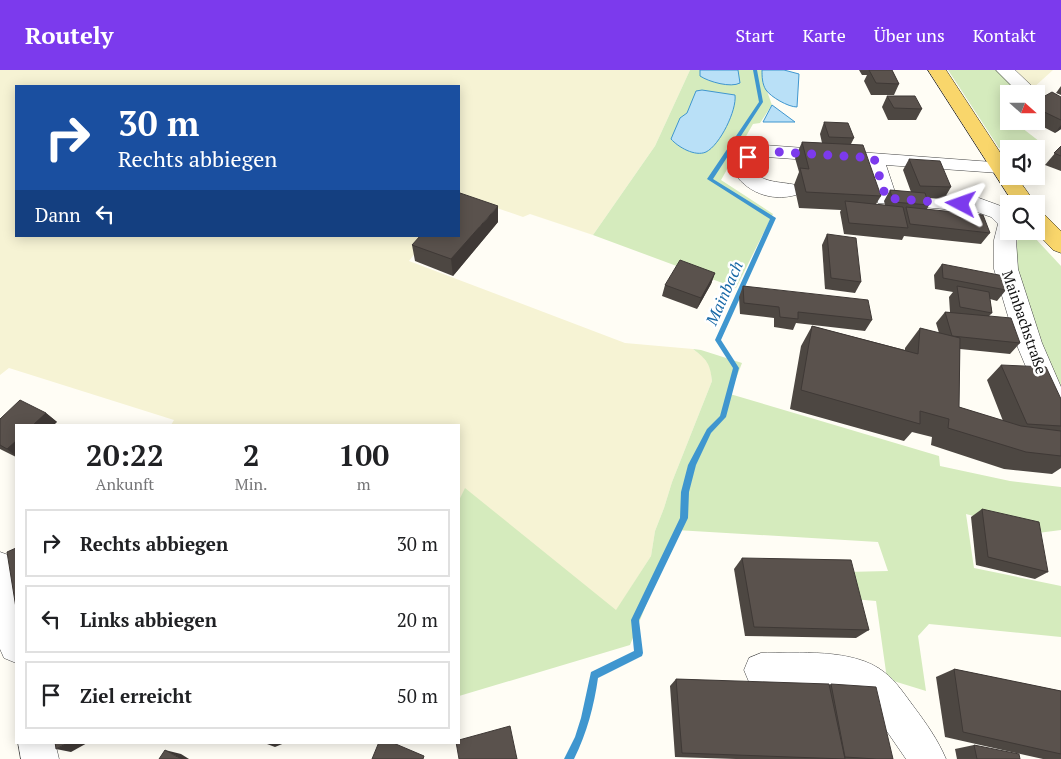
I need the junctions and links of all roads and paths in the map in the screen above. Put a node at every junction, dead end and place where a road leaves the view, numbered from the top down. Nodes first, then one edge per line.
1 (937, 70) edge
2 (1005, 70) edge
3 (1021, 85) edge
4 (874, 158) junction
5 (965, 165) junction
6 (999, 167) junction
7 (789, 190) dead end
8 (1019, 195) edge
9 (979, 205) junction
10 (1000, 213) edge
11 (1045, 228) edge
12 (1005, 240) edge
13 (1061, 245) edge
14 (1061, 418) edge
15 (0, 567) edge
16 (15, 641) edge
17 (761, 670) dead end
18 (36, 744) edge
19 (40, 759) edge
20 (927, 759) edge

1 - 6 main road
2 - 3 street
4 - 5 street
4 - 7 street
4 - 9 street
5 - 6 street
5 - 9 street
6 - 8 main road
9 - 10 street
11 - 13 main road
12 - 14 street, Mainbachstraße
15 - 16 street
17 - 20 street
18 - 19 street

